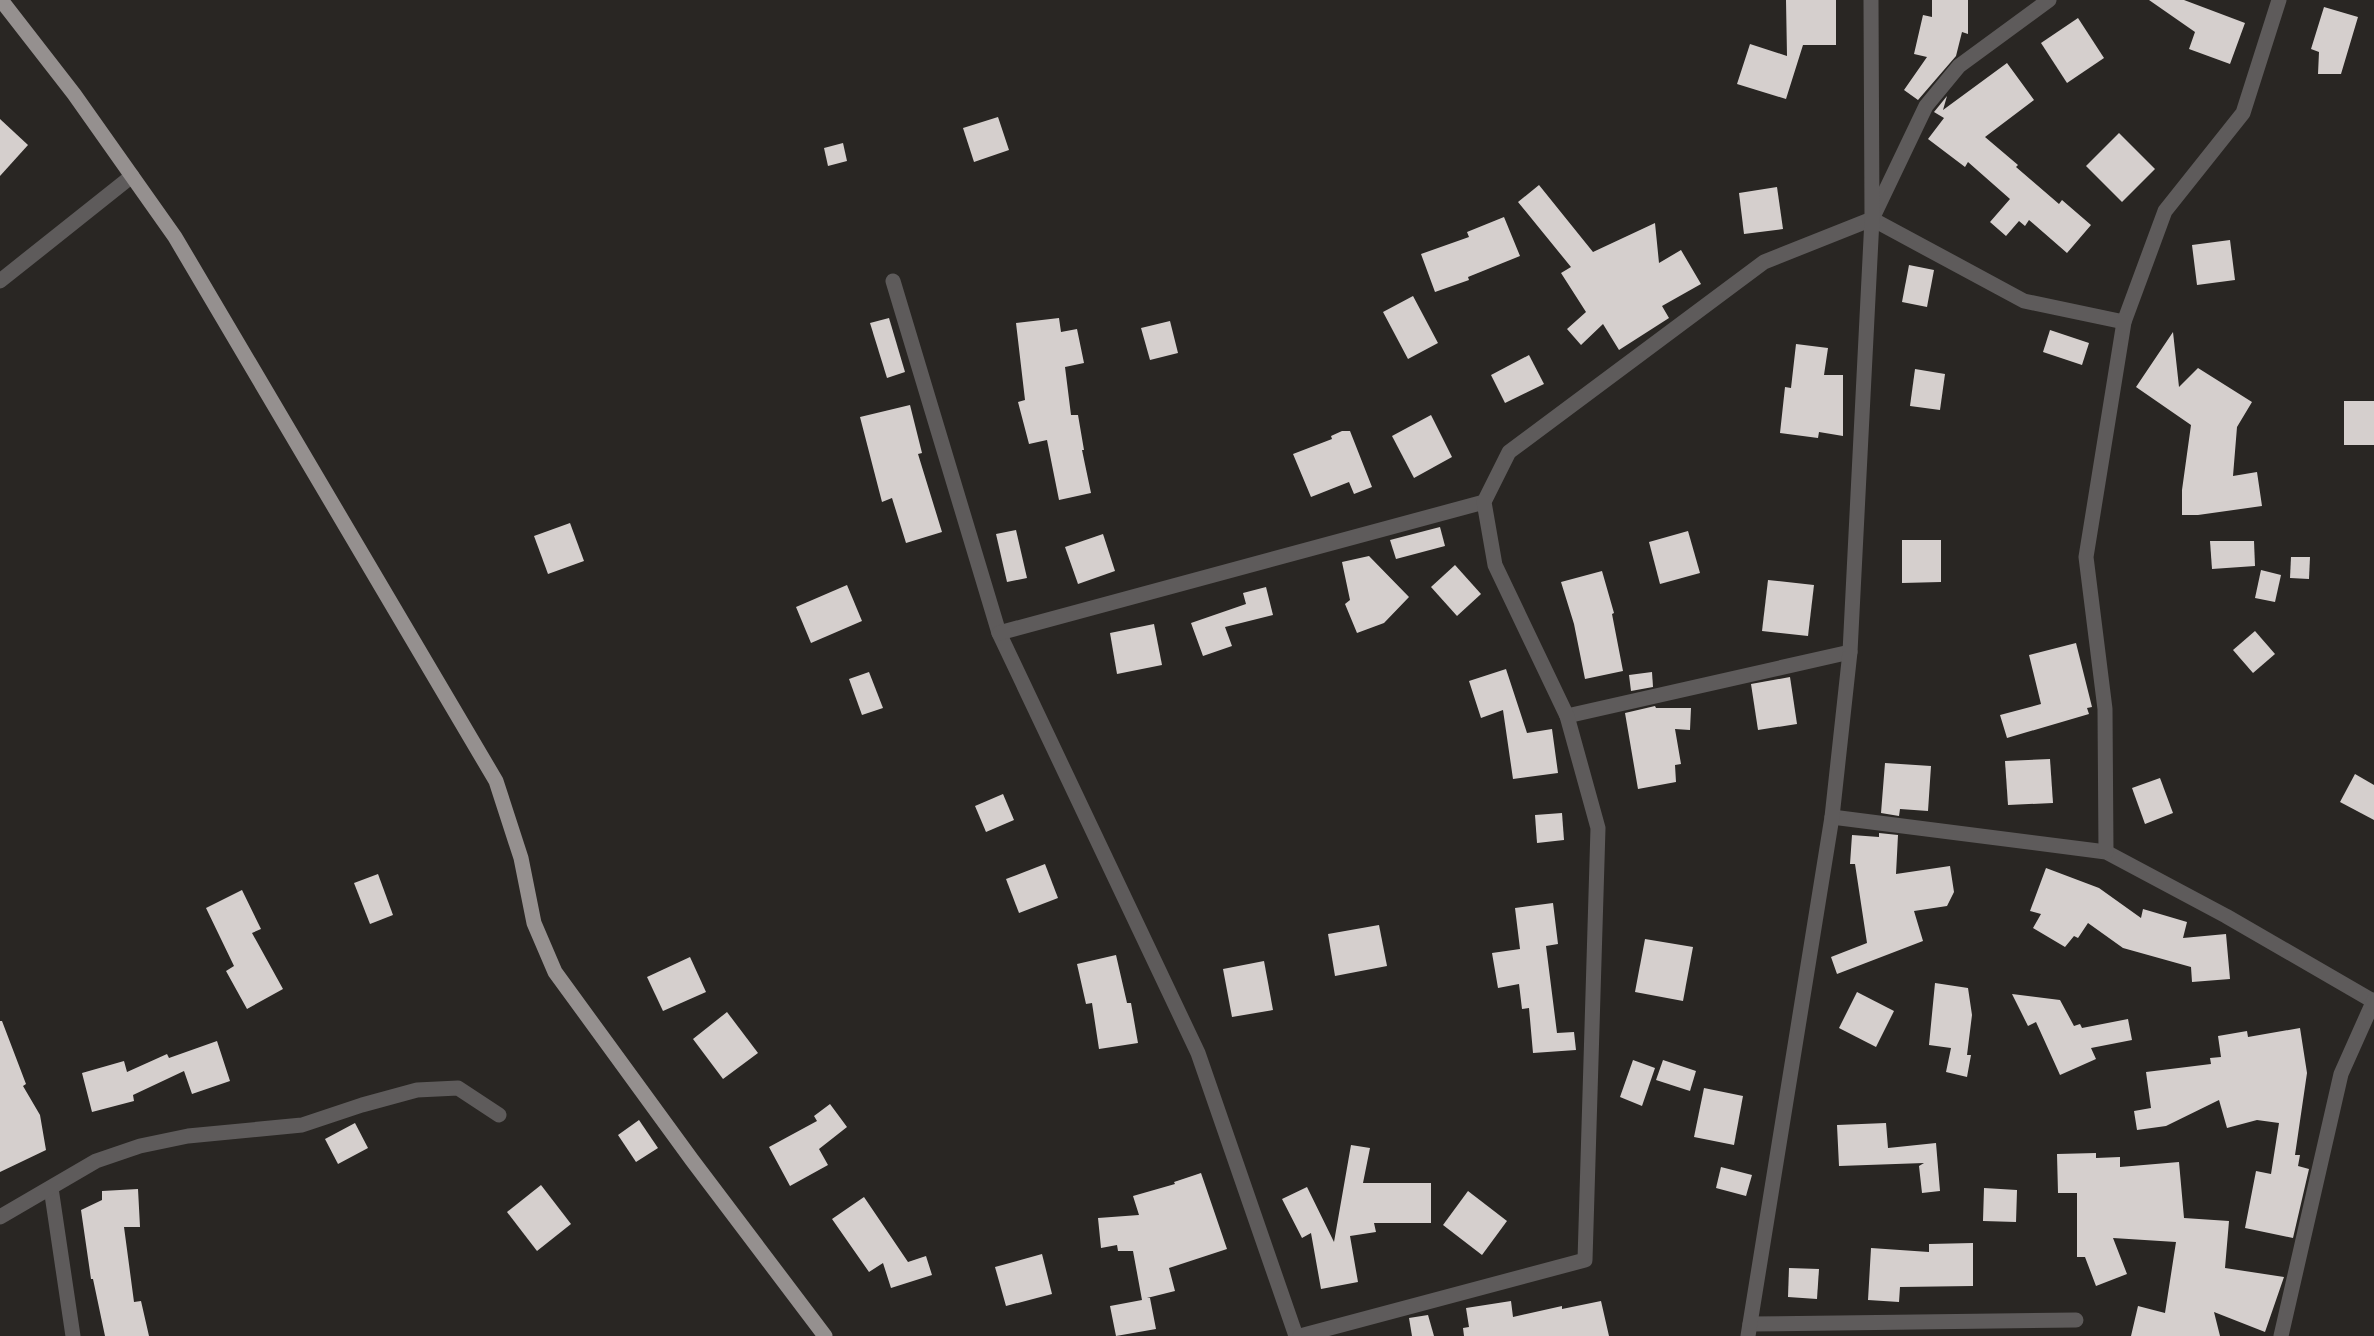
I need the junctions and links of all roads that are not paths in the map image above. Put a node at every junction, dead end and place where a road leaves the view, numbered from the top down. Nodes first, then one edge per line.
1 (1, 0) edge
2 (1870, 0) edge
3 (2049, 0) edge
4 (2279, 0) edge
5 (132, 176) junction
6 (1872, 219) junction
7 (0, 281) edge
8 (892, 281) dead end
9 (2124, 322) junction
10 (1484, 502) junction
11 (999, 633) junction
12 (1850, 652) junction
13 (1567, 716) junction
14 (1832, 817) junction
15 (2106, 852) junction
16 (2373, 1001) edge
17 (499, 1114) dead end
18 (51, 1188) junction
19 (0, 1217) edge
20 (2076, 1320) dead end
21 (1748, 1330) edge
22 (73, 1336) edge
23 (825, 1336) edge
24 (1298, 1336) edge
25 (2281, 1336) edge

1 - 5 main road
2 - 6 street
3 - 6 street
4 - 9 street
5 - 7 street
5 - 23 main road
6 - 9 street
6 - 10 street
6 - 12 street
8 - 11 street
9 - 15 street
10 - 11 street
10 - 13 street
11 - 24 street
12 - 13 street
12 - 14 street
13 - 24 street
14 - 15 street
14 - 21 street
15 - 16 street
16 - 25 street
17 - 18 street
18 - 19 street
18 - 22 street
20 - 21 street

